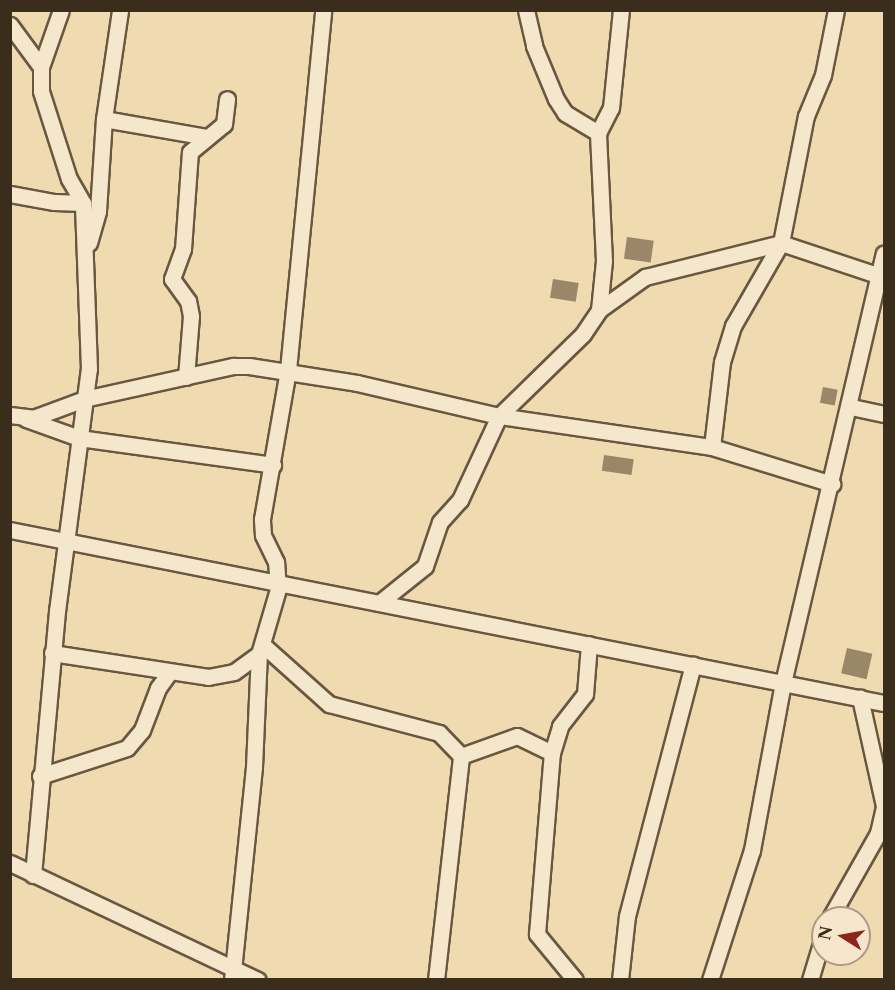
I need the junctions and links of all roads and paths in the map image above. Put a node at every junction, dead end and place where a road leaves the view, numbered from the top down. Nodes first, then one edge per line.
1 (61, 10) edge
2 (120, 10) edge
3 (323, 10) edge
4 (526, 10) edge
5 (621, 10) edge
6 (836, 10) edge
7 (10, 25) edge
8 (41, 67) junction
9 (227, 99) dead end
10 (104, 119) junction
11 (598, 133) junction
12 (207, 137) junction
13 (10, 194) edge
14 (83, 203) junction
15 (781, 243) junction
16 (885, 254) edge
17 (85, 257) junction
18 (880, 276) junction
19 (599, 309) junction
20 (288, 370) junction
21 (186, 377) junction
22 (84, 399) junction
23 (851, 407) junction
24 (885, 414) edge
25 (16, 416) edge
26 (499, 416) junction
27 (79, 438) junction
28 (712, 447) junction
29 (273, 465) junction
30 (832, 484) junction
31 (10, 530) edge
32 (65, 540) junction
33 (278, 583) junction
34 (379, 603) junction
35 (589, 644) junction
36 (261, 650) junction
37 (52, 653) junction
38 (693, 665) junction
39 (169, 673) junction
40 (783, 683) junction
41 (860, 698) junction
42 (884, 702) edge
43 (552, 753) junction
44 (461, 756) junction
45 (40, 776) junction
46 (10, 863) edge
47 (33, 875) junction
48 (837, 906) edge
49 (232, 974) edge
50 (258, 980) edge
51 (436, 980) edge
52 (575, 980) edge
53 (620, 980) edge
54 (710, 980) edge

1 - 8 street
2 - 10 street
3 - 20 street
4 - 11 street
5 - 11 street
6 - 15 street
7 - 8 street
8 - 14 street
9 - 12 street
10 - 12 street
10 - 17 street
11 - 19 street
12 - 21 street
13 - 14 street
14 - 17 street
15 - 18 street
15 - 19 street
15 - 28 street
16 - 18 street
17 - 22 street
18 - 23 street
19 - 26 street
20 - 21 street
20 - 26 street
20 - 29 street
21 - 22 street
22 - 25 street
22 - 27 street
23 - 24 street
23 - 30 street
25 - 27 street
26 - 28 street
26 - 34 street
27 - 29 street
27 - 32 street
28 - 30 street
29 - 33 street
30 - 40 street
31 - 32 street
32 - 33 street
32 - 37 street
33 - 34 street
33 - 36 street
34 - 35 street
35 - 38 street
35 - 43 street
36 - 39 street
36 - 44 street
36 - 49 street
37 - 39 street
37 - 45 street
38 - 40 street
38 - 53 street
39 - 45 street
40 - 41 street
40 - 54 street
41 - 42 street
41 - 48 street
43 - 44 street
43 - 52 street
44 - 51 street
45 - 47 street
46 - 47 street
47 - 49 street
49 - 50 street

